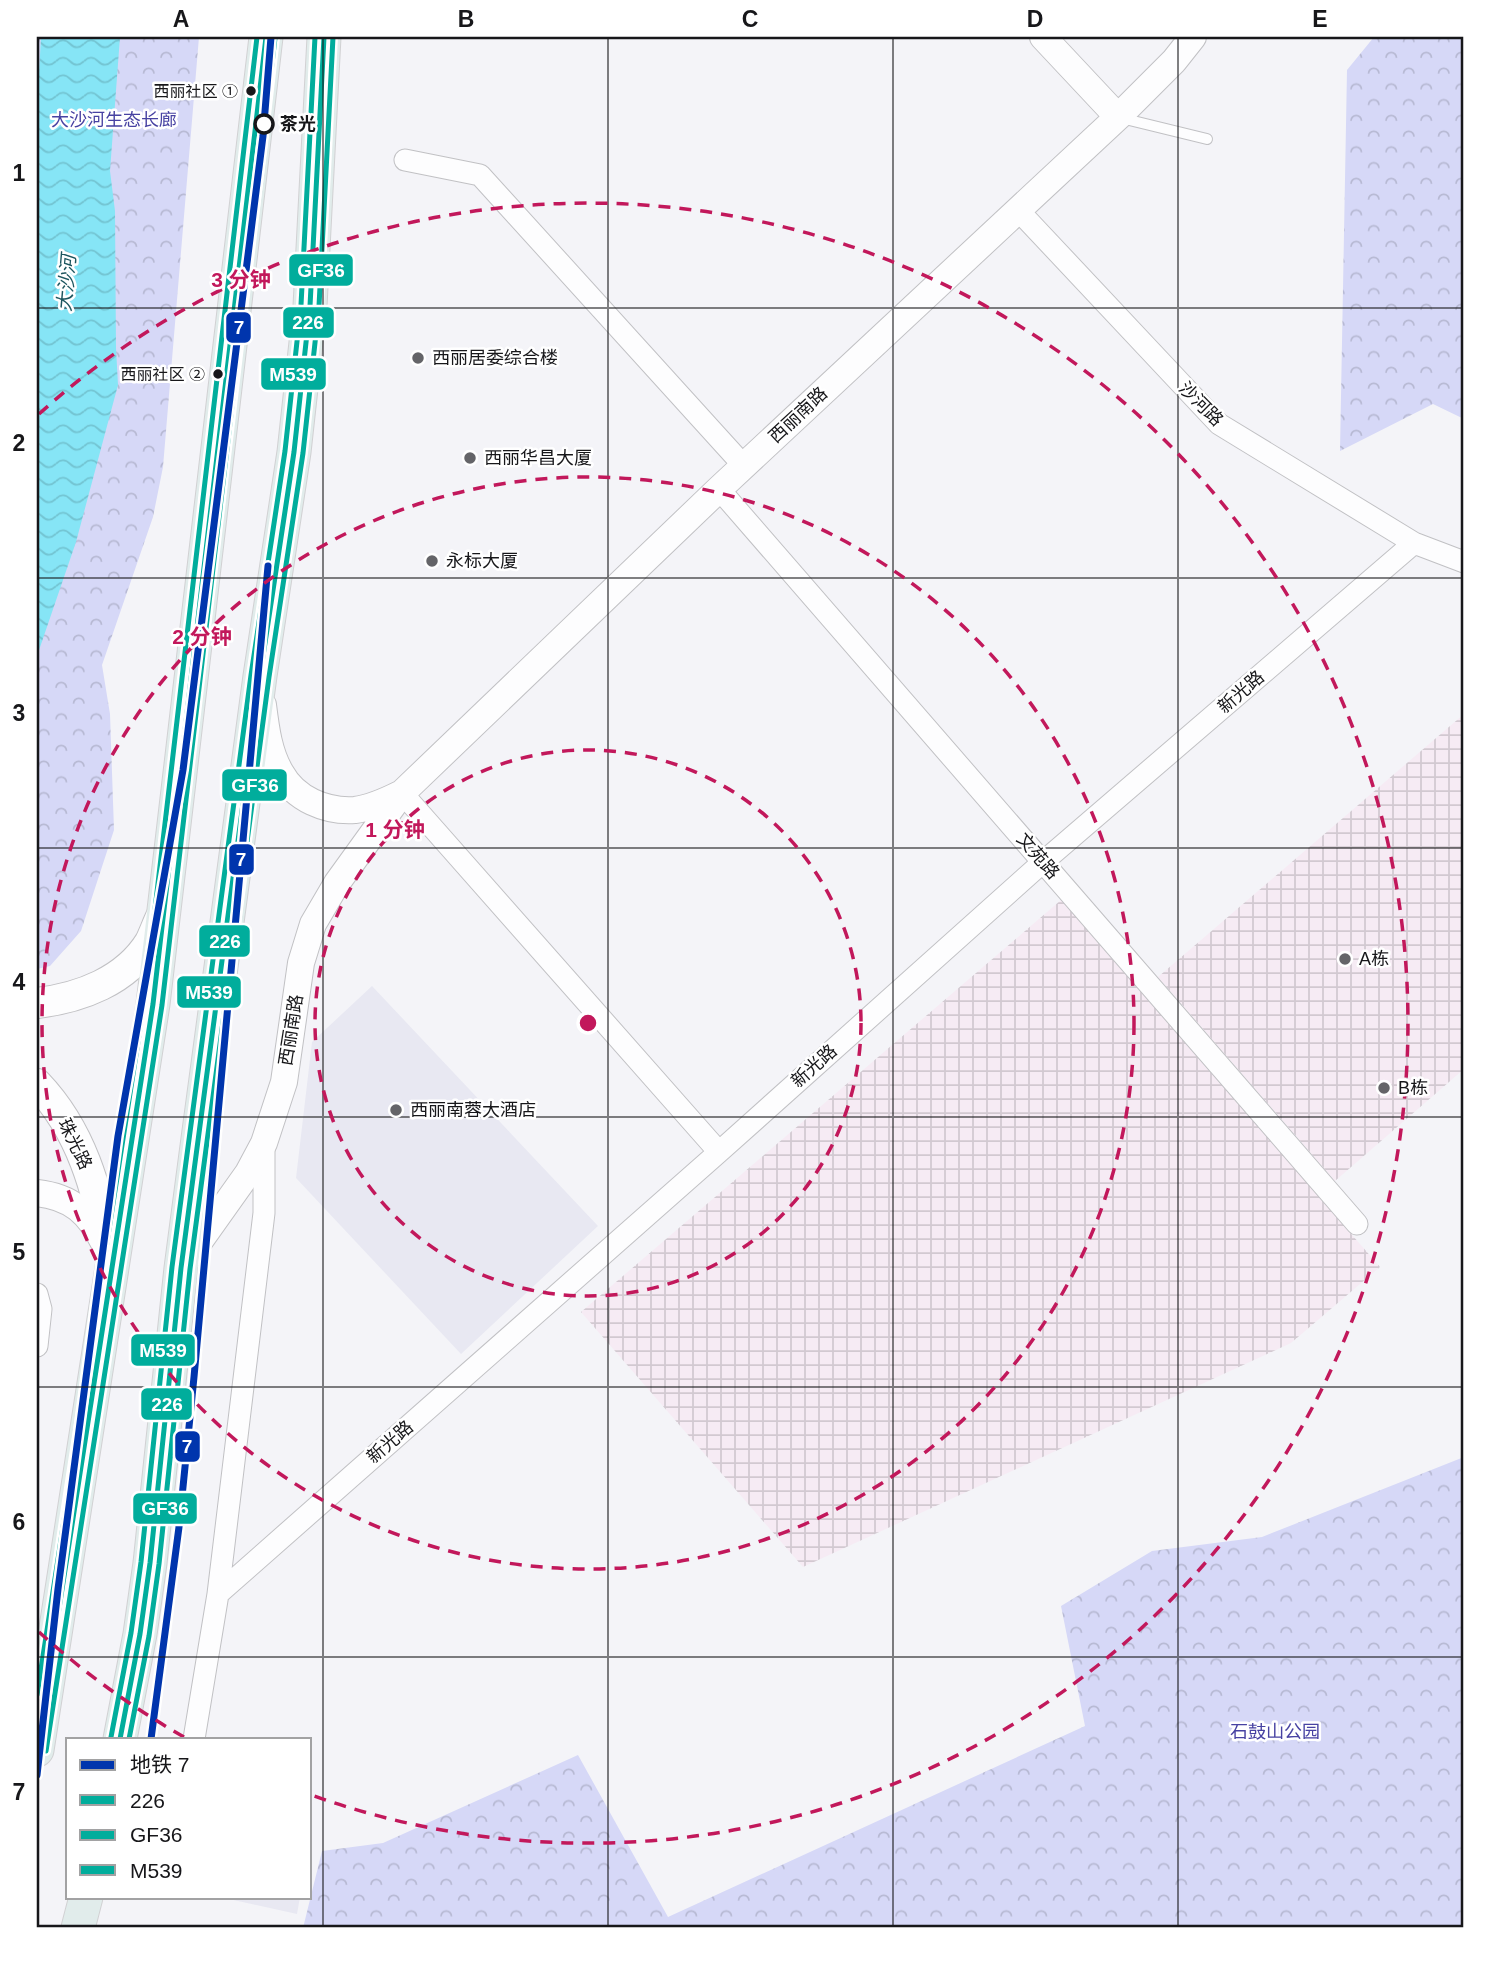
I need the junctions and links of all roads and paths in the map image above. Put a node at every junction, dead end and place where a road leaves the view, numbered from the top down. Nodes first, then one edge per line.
1 (266, 37) edge
2 (324, 37) edge
3 (1043, 37) edge
4 (1194, 37) edge
5 (1118, 117) junction
6 (1207, 139) dead end
7 (405, 160) dead end
8 (1018, 210) junction
9 (744, 466) junction
10 (719, 489) junction
11 (1414, 543) junction
12 (1464, 562) edge
13 (260, 676) junction
14 (402, 793) junction
15 (1043, 862) junction
16 (164, 910) junction
17 (37, 1003) edge
18 (37, 1084) edge
19 (264, 1143) junction
20 (719, 1152) junction
21 (37, 1193) edge
22 (1357, 1224) dead end
23 (108, 1251) junction
24 (181, 1268) junction
25 (108, 1293) junction
26 (37, 1294) edge
27 (37, 1346) edge
28 (218, 1594) junction
29 (120, 1738) edge
30 (194, 1738) edge
31 (37, 1744) edge
32 (86, 1898) edge
33 (78, 1928) edge

1 - 16 main road
2 - 13 main road
3 - 5 street
4 - 5 street, 西丽南路
5 - 6 lane
5 - 8 street, 西丽南路
7 - 9 street
8 - 9 street, 西丽南路
8 - 11 street, 沙河路
9 - 10 street, 西丽南路
10 - 14 street, 西丽南路
10 - 15 street, 文苑路
11 - 12 street, 沙河路
11 - 15 street, 新光路
13 - 14 street, 西丽南路
13 - 24 main road
14 - 19 street, 西丽南路
14 - 20 street
15 - 20 street, 新光路
15 - 22 street, 文苑路
16 - 17 main road
16 - 25 main road
18 - 23 main road, 珠光路
19 - 24 street, 西丽南路
19 - 28 street
20 - 28 street, 新光路
21 - 23 street
23 - 25 street, 珠光路
24 - 29 main road
25 - 31 main road
26 - 27 street
28 - 30 street
32 - 33 main road

